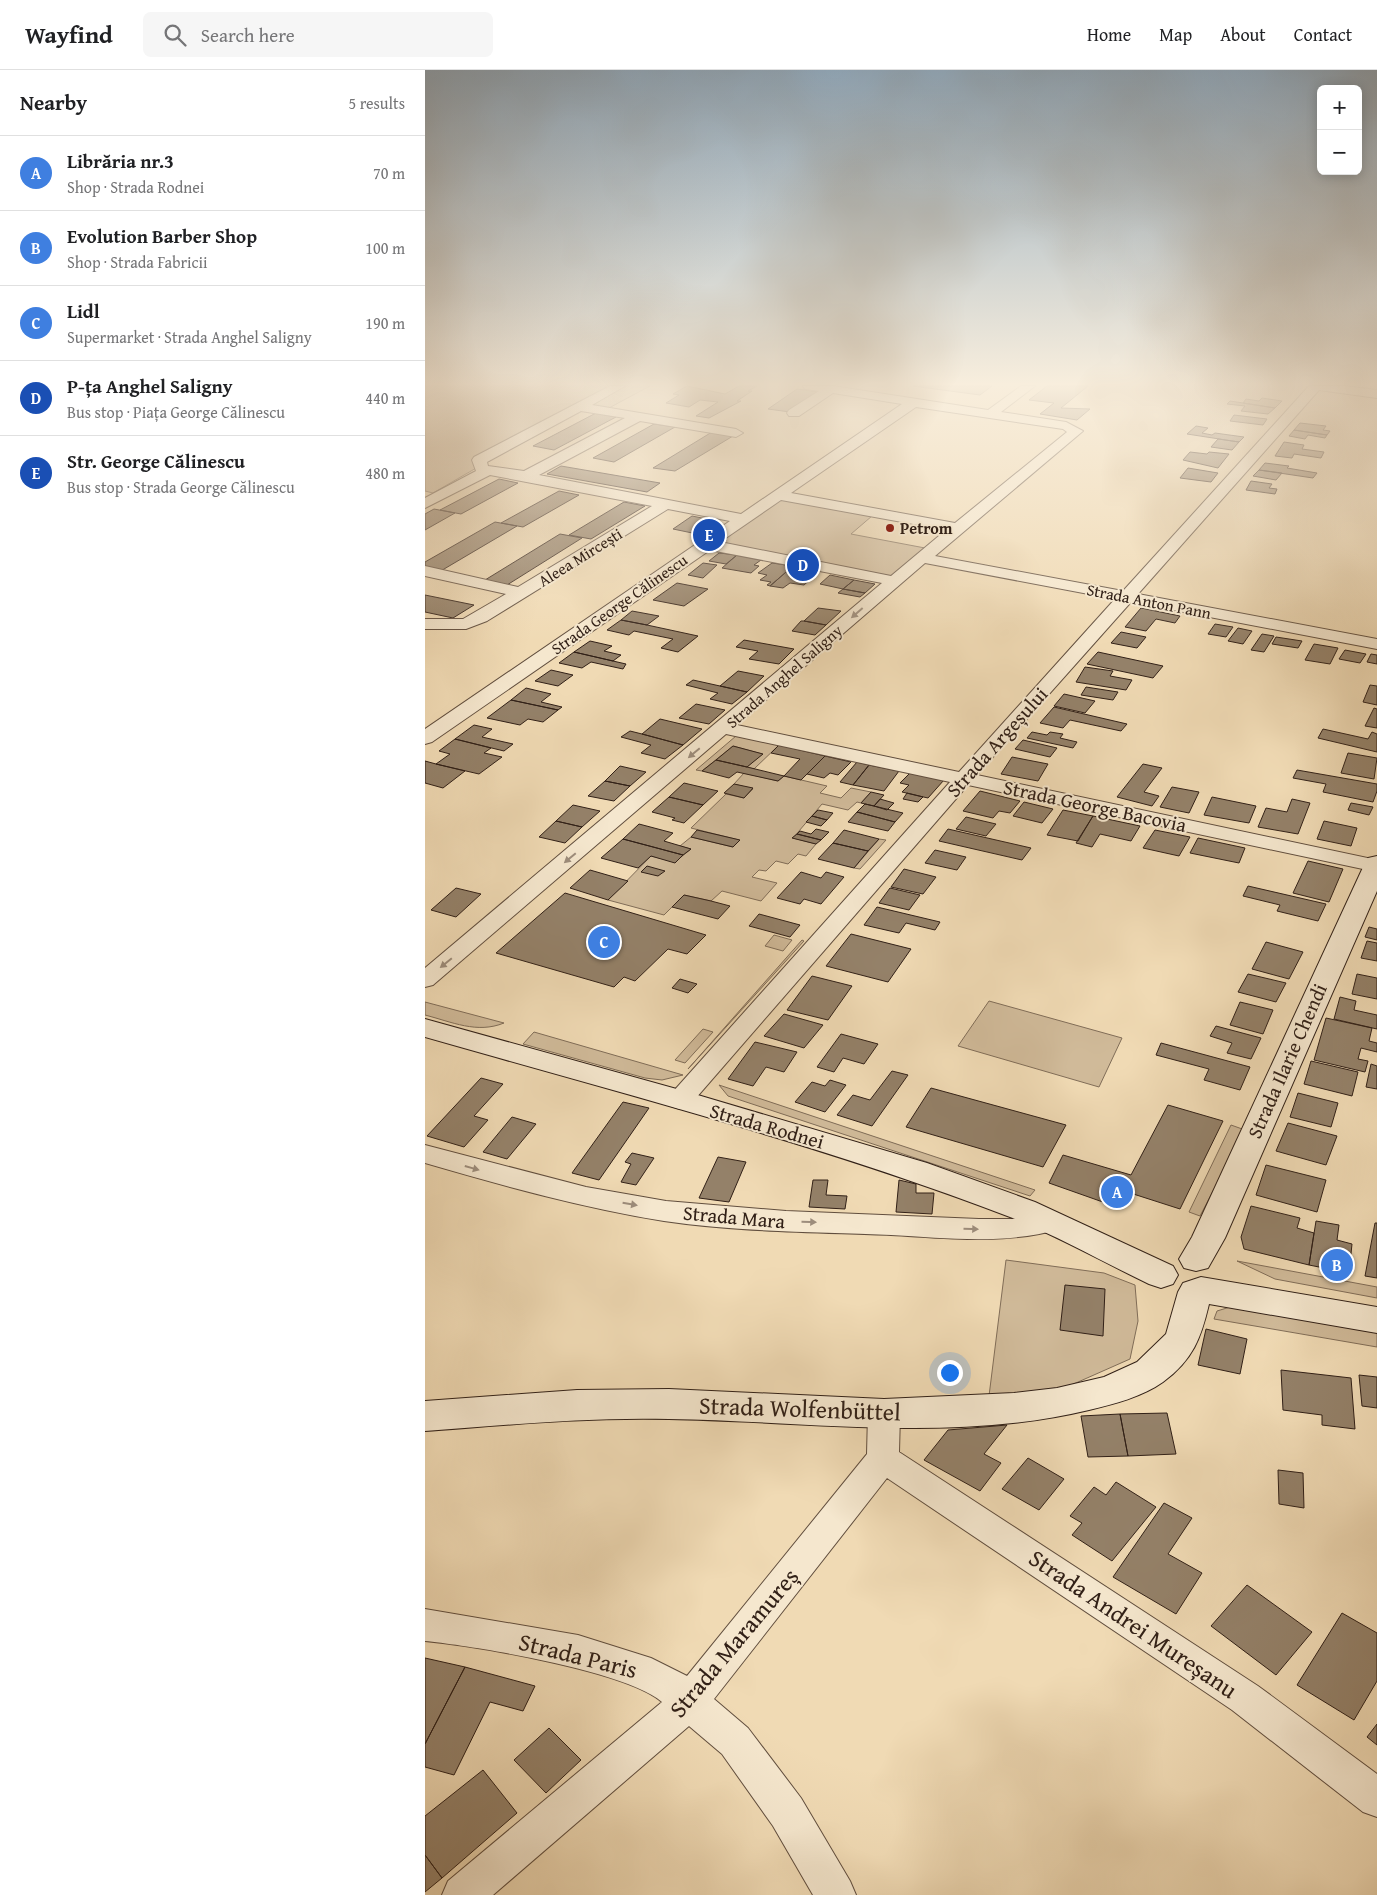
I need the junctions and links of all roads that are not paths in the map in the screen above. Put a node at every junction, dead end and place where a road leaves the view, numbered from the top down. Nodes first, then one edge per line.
1 (486, 471) edge
2 (494, 471) edge
3 (536, 471) edge
4 (814, 471) edge
5 (1027, 471) edge
6 (1241, 471) edge
7 (525, 477) junction
8 (779, 495) junction
9 (429, 500) edge
10 (665, 504) junction
11 (741, 519) junction
12 (958, 528) junction
13 (705, 544) junction
14 (922, 558) junction
15 (425, 572) edge
16 (894, 581) junction
17 (521, 593) junction
18 (1128, 598) junction
19 (425, 624) edge
20 (1377, 644) edge
21 (725, 728) junction
22 (425, 738) edge
23 (964, 778) junction
24 (1377, 865) edge
25 (425, 980) edge
26 (425, 1028) edge
27 (680, 1100) junction
28 (425, 1154) edge
29 (1050, 1222) junction
30 (1186, 1277) junction
31 (1377, 1320) edge
32 (884, 1414) junction
33 (425, 1416) edge
34 (883, 1458) junction
35 (425, 1625) edge
36 (688, 1701) junction
37 (1377, 1798) edge
38 (462, 1895) edge
39 (835, 1895) edge

1 - 9 street
2 - 7 street
3 - 7 street
4 - 8 street, Strada George Călinescu
5 - 12 street, Strada Anghel Saligny
6 - 18 street, Strada Argeșului
7 - 10 street
8 - 11 street, Strada George Călinescu
8 - 12 street
10 - 11 street
10 - 17 street, Aleea Mircești
11 - 13 street, Strada George Călinescu
12 - 14 street, Strada Anghel Saligny
13 - 16 street
13 - 22 street, Strada George Călinescu
14 - 16 street, Strada Anghel Saligny
14 - 18 street, Strada Anton Pann
15 - 17 street, Aleea Mircești
16 -> 21 street, Strada Anghel Saligny
17 - 19 street, Aleea Mircești
18 - 20 street, Strada Anton Pann
18 - 23 street, Strada Argeșului
21 - 23 street, Strada George Bacovia
21 -> 25 street, Strada Anghel Saligny
23 - 24 street, Strada George Bacovia
23 - 27 street, Strada Argeșului
24 - 30 main road, Strada Ilarie Chendi
26 - 27 main road, Strada Rodnei
27 - 29 main road, Strada Rodnei
28 -> 29 street, Strada Mara
29 - 30 main road, Strada Rodnei
30 - 31 main road, Strada Rodnei
30 - 32 main road, Strada Wolfenbüttel
32 - 33 main road, Strada Wolfenbüttel
32 - 34 street
34 - 36 street, Strada Maramureș
34 - 37 street, Strada Andrei Mureșanu
35 - 36 street, Strada Paris
36 - 38 street, Strada Maramureș
36 - 39 street, Strada Paris

